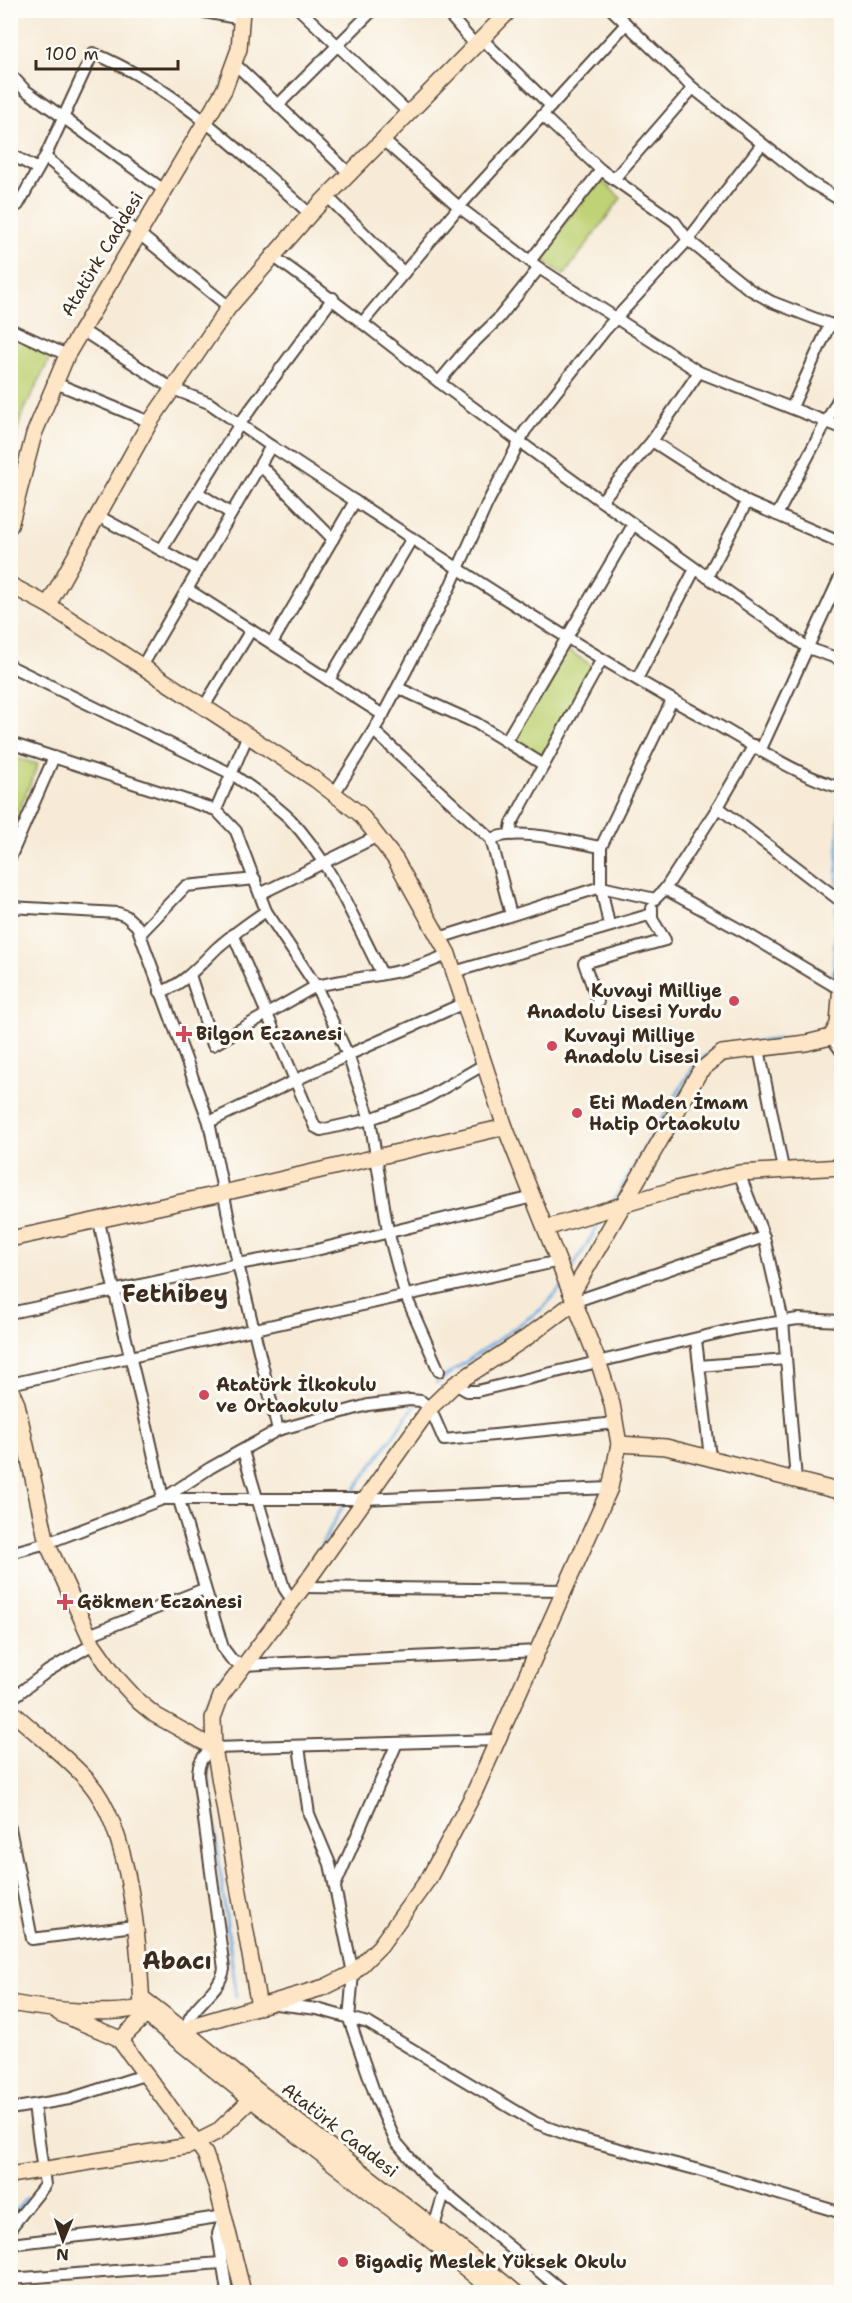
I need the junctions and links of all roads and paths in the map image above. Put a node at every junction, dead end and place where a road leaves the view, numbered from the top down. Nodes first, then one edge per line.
1 (194, 10) edge
2 (300, 10) edge
3 (373, 10) edge
4 (445, 10) edge
5 (510, 10) edge
6 (612, 10) edge
7 (242, 15) edge
8 (626, 24) junction
9 (479, 42) junction
10 (338, 46) junction
11 (235, 64) junction
12 (10, 74) edge
13 (693, 88) junction
14 (279, 104) junction
15 (551, 106) junction
16 (410, 114) junction
17 (543, 116) junction
18 (62, 118) junction
19 (206, 122) junction
20 (383, 140) junction
21 (762, 144) junction
22 (10, 154) edge
23 (45, 157) junction
24 (38, 169) junction
25 (601, 170) junction
26 (350, 174) junction
27 (614, 179) junction
28 (164, 190) junction
29 (328, 196) junction
30 (10, 200) edge
31 (842, 201) edge
32 (459, 207) junction
33 (310, 214) junction
34 (138, 232) junction
35 (687, 240) junction
36 (272, 255) junction
37 (534, 264) junction
38 (404, 273) junction
39 (333, 298) junction
40 (229, 307) junction
41 (616, 319) junction
42 (362, 323) junction
43 (830, 324) junction
44 (842, 328) edge
45 (10, 329) edge
46 (80, 329) junction
47 (66, 355) junction
48 (699, 372) junction
49 (53, 382) junction
50 (439, 382) junction
51 (174, 389) junction
52 (842, 392) edge
53 (792, 407) junction
54 (150, 422) junction
55 (827, 422) junction
56 (241, 423) junction
57 (842, 428) edge
58 (519, 440) junction
59 (652, 441) junction
60 (272, 446) junction
61 (260, 465) junction
62 (197, 492) junction
63 (355, 501) junction
64 (601, 501) junction
65 (747, 502) junction
66 (230, 513) junction
67 (777, 514) junction
68 (98, 516) junction
69 (633, 525) junction
70 (10, 526) edge
71 (412, 538) junction
72 (333, 539) junction
73 (842, 543) edge
74 (162, 549) junction
75 (457, 568) junction
76 (695, 569) junction
77 (198, 570) junction
78 (842, 573) edge
79 (707, 577) junction
80 (10, 585) edge
81 (187, 589) junction
82 (48, 605) junction
83 (251, 630) junction
84 (565, 637) junction
85 (272, 643) junction
86 (808, 648) junction
87 (602, 658) junction
88 (842, 660) edge
89 (10, 666) edge
90 (141, 668) junction
91 (329, 680) junction
92 (637, 680) junction
93 (398, 688) junction
94 (672, 700) junction
95 (203, 708) junction
96 (383, 716) junction
97 (375, 732) junction
98 (248, 737) junction
99 (506, 741) junction
100 (10, 743) edge
101 (757, 747) junction
102 (54, 757) junction
103 (544, 765) junction
104 (232, 774) junction
105 (842, 788) edge
106 (334, 794) junction
107 (718, 807) junction
108 (216, 810) junction
109 (510, 834) junction
110 (378, 836) junction
111 (491, 839) junction
112 (602, 847) junction
113 (10, 858) edge
114 (324, 864) junction
115 (255, 879) junction
116 (601, 887) junction
117 (665, 889) junction
118 (260, 894) junction
119 (655, 899) junction
120 (842, 902) edge
121 (10, 907) edge
122 (266, 911) junction
123 (652, 914) junction
124 (511, 915) junction
125 (609, 926) junction
126 (141, 933) junction
127 (233, 934) junction
128 (439, 938) junction
129 (448, 954) junction
130 (842, 971) edge
131 (454, 972) junction
132 (382, 974) junction
133 (190, 975) junction
134 (316, 986) junction
135 (841, 990) edge
136 (160, 992) junction
137 (598, 1002) dead end
138 (464, 1003) junction
139 (267, 1015) junction
140 (831, 1036) junction
141 (759, 1049) junction
142 (842, 1052) edge
143 (348, 1055) junction
144 (485, 1064) junction
145 (296, 1081) junction
146 (370, 1119) junction
147 (209, 1122) junction
148 (505, 1127) junction
149 (376, 1157) junction
150 (842, 1167) edge
151 (783, 1169) junction
152 (739, 1173) junction
153 (224, 1193) junction
154 (533, 1197) junction
155 (623, 1205) junction
156 (99, 1221) junction
157 (546, 1228) junction
158 (388, 1231) junction
159 (764, 1237) junction
160 (10, 1239) edge
161 (559, 1261) junction
162 (238, 1264) junction
163 (114, 1292) junction
164 (405, 1294) junction
165 (574, 1297) junction
166 (10, 1312) edge
167 (783, 1320) junction
168 (842, 1321) edge
169 (255, 1327) junction
170 (696, 1340) junction
171 (131, 1355) junction
172 (786, 1359) junction
173 (599, 1364) junction
174 (699, 1366) junction
175 (439, 1371) dead end
176 (455, 1384) junction
177 (10, 1386) edge
178 (430, 1408) junction
179 (616, 1423) junction
180 (278, 1430) junction
181 (619, 1444) junction
182 (243, 1451) junction
183 (710, 1457) junction
184 (796, 1480) junction
185 (610, 1488) junction
186 (842, 1492) edge
187 (257, 1498) junction
188 (163, 1499) junction
189 (363, 1499) junction
190 (179, 1500) junction
191 (47, 1544) junction
192 (10, 1553) edge
193 (303, 1587) junction
194 (204, 1589) junction
195 (565, 1590) junction
196 (292, 1600) junction
197 (91, 1640) junction
198 (538, 1651) junction
199 (243, 1665) junction
200 (10, 1700) edge
201 (10, 1710) edge
202 (498, 1740) junction
203 (397, 1743) junction
204 (299, 1747) junction
205 (214, 1748) junction
206 (10, 1828) edge
207 (335, 1886) junction
208 (134, 1926) junction
209 (352, 1973) junction
210 (10, 2003) edge
211 (146, 2006) junction
212 (265, 2006) junction
213 (53, 2011) junction
214 (218, 2018) junction
215 (349, 2019) junction
216 (182, 2036) junction
217 (118, 2038) junction
218 (195, 2046) junction
219 (144, 2075) junction
220 (255, 2096) junction
221 (34, 2106) junction
222 (10, 2109) edge
223 (198, 2143) junction
224 (44, 2170) junction
225 (10, 2175) edge
226 (444, 2193) junction
227 (842, 2213) edge
228 (224, 2216) junction
229 (10, 2229) edge
230 (432, 2232) junction
231 (10, 2244) edge
232 (221, 2263) junction
233 (10, 2279) edge
234 (227, 2292) edge
235 (243, 2292) edge
236 (494, 2292) edge
237 (515, 2292) edge
238 (564, 2292) edge

1 - 7 street
2 - 10 street
3 - 10 street
4 - 9 street
5 - 9 street
6 - 8 street
7 - 11 street, Atatürk Caddesi
8 - 13 street
8 - 15 street
9 - 15 street
9 - 16 street
10 - 14 street
10 - 16 street
11 - 14 street
11 - 19 street, Atatürk Caddesi
12 - 18 street
13 - 21 street
13 - 27 street
14 - 26 street
15 - 17 street
16 - 20 street
17 - 25 street
17 - 32 street
18 - 19 street
18 - 23 street
18 - 28 street
19 - 28 street, Atatürk Caddesi
19 - 33 street
20 - 26 street
20 - 32 street
21 - 31 street
21 - 35 street
22 - 24 street
23 - 24 street
23 - 34 street
24 - 30 street
25 - 27 street
25 - 37 street
26 - 29 street
27 - 35 street
28 - 34 street, Atatürk Caddesi
29 - 33 street
29 - 38 street
32 - 37 street
32 - 38 street
33 - 36 street
34 - 40 street
34 - 46 street, Atatürk Caddesi
35 - 41 street
35 - 43 street
36 - 39 street
36 - 40 street
37 - 41 street
37 - 50 street
38 - 42 street
39 - 42 street
39 - 56 street
40 - 51 street
41 - 48 street
41 - 58 street
42 - 50 street
43 - 44 street
43 - 53 street
45 - 47 street
46 - 47 street, Atatürk Caddesi
46 - 51 street
47 - 49 street, Atatürk Caddesi
48 - 53 street
48 - 59 street
49 - 54 street
49 - 70 street, Atatürk Caddesi
50 - 58 street
51 - 54 street
51 - 56 street
52 - 55 street
53 - 55 street
54 - 68 street
55 - 57 street
55 - 67 street
56 - 60 street
56 - 62 street
58 - 64 street
58 - 75 street
59 - 64 street
59 - 65 street
60 - 61 street
60 - 63 street
61 - 66 street
61 - 72 street
62 - 66 street
62 - 74 street
63 - 71 street
63 - 72 street
64 - 69 street
65 - 67 street
65 - 79 street
66 - 77 street
67 - 73 street
68 - 74 street
68 - 82 street
69 - 76 street
69 - 84 street
71 - 75 street
71 - 91 street
72 - 85 street
74 - 77 street
75 - 84 street
75 - 93 street
76 - 79 street
76 - 92 street
77 - 81 street
78 - 86 street
79 - 86 street
80 - 82 street
81 - 83 street
81 - 90 street
82 - 90 street
83 - 85 street
83 - 95 street
84 - 87 street
84 - 99 street
85 - 91 street
86 - 88 street
86 - 101 street
87 - 92 street
87 - 103 street
89 - 104 street
90 - 95 street
91 - 96 street
92 - 94 street
93 - 96 street
93 - 99 street
94 - 101 street
94 - 112 street
95 - 98 street
96 - 97 street
97 - 106 street
97 - 111 street
98 - 104 street
98 - 106 street
99 - 103 street
100 - 102 street
101 - 105 street
101 - 107 street
102 - 108 street
102 - 113 street
103 - 109 street
104 - 108 street
104 - 114 street
106 - 110 street
107 - 117 street
107 - 120 street
108 - 115 street
109 - 111 street
109 - 112 street
110 - 114 street
110 - 128 street
111 - 124 street
112 - 116 street
114 - 118 street
114 - 132 street
115 - 118 street
115 - 126 street
116 - 119 street
116 - 124 street
116 - 125 street
117 - 119 street
117 - 135 street
118 - 122 street
119 - 123 street
121 - 126 street
122 - 127 street
122 - 134 street
123 - 125 street
123 - 137 street
124 - 128 street
125 - 131 street
126 - 136 street
127 - 133 street
127 - 139 street
128 - 129 street
129 - 131 street
129 - 132 street
130 - 135 street
131 - 138 street
132 - 134 street
133 - 136 street
133 - 139 street
134 - 139 street
134 - 143 street
135 - 140 street
136 - 147 street
138 - 143 street
138 - 144 street
139 - 145 street
140 - 141 street
140 - 142 street
141 - 151 street
141 - 155 street
143 - 145 street
143 - 146 street
144 - 146 street
144 - 148 street
145 - 146 street
145 - 147 street
146 - 149 street
147 - 153 street
148 - 149 street
148 - 154 street
149 - 153 street
149 - 158 street
150 - 151 street
151 - 152 street
152 - 155 street
152 - 159 street
153 - 156 street
153 - 162 street
154 - 157 street
154 - 158 street
155 - 157 street
155 - 165 street
156 - 160 street
156 - 163 street
157 - 161 street
158 - 162 street
158 - 164 street
159 - 165 street
159 - 167 street
161 - 164 street
161 - 165 street
162 - 163 street
162 - 169 street
163 - 166 street
163 - 171 street
164 - 169 street
164 - 175 street
165 - 173 street
165 - 176 street
167 - 168 street
167 - 170 street
167 - 172 street
169 - 171 street
169 - 180 street
170 - 173 street
170 - 174 street
171 - 177 street
171 - 188 street
172 - 174 street
172 - 184 street
173 - 176 street
173 - 179 street
174 - 183 street
176 - 178 street
177 - 191 street
178 - 179 street
178 - 180 street
178 - 189 street
179 - 181 street
180 - 182 street
181 - 183 street
181 - 185 street
182 - 187 street
182 - 188 street
183 - 184 street
184 - 186 street
185 - 189 street
185 - 195 street
187 - 189 street
187 - 190 street
187 - 196 street
188 - 190 street
188 - 191 street
189 - 193 street
190 - 194 street
191 - 192 street
191 - 197 street
193 - 195 street
193 - 196 street
194 - 197 street
194 - 199 street
195 - 198 street
196 - 199 street
197 - 200 street
197 - 205 street
198 - 199 street
198 - 202 street
199 - 205 street
201 - 208 street
202 - 203 street
202 - 209 street
203 - 204 street
203 - 207 street
204 - 205 street
204 - 207 street
205 - 212 street
205 - 216 street
206 - 208 street
207 - 209 street
208 - 211 street
209 - 212 street
209 - 215 street
210 - 213 street
211 - 213 street
211 - 216 street, Atatürk Caddesi
211 - 217 street
212 - 214 street
212 - 215 street
213 - 217 street
214 - 216 street
214 - 218 street
215 - 226 street
215 - 227 street
216 - 218 street, Atatürk Caddesi
217 - 219 street
218 - 220 street, Atatürk Caddesi
219 - 221 street
219 - 223 street
220 - 223 street
220 - 230 street, Atatürk Caddesi
221 - 222 street
221 - 224 street
223 - 224 street
223 - 228 street
224 - 225 street
224 - 229 street
226 - 230 street
226 - 238 street
228 - 231 street
228 - 232 street
228 - 235 street
230 - 236 street, Atatürk Caddesi
230 - 237 street, Atatürk Caddesi
232 - 233 street
232 - 234 street

